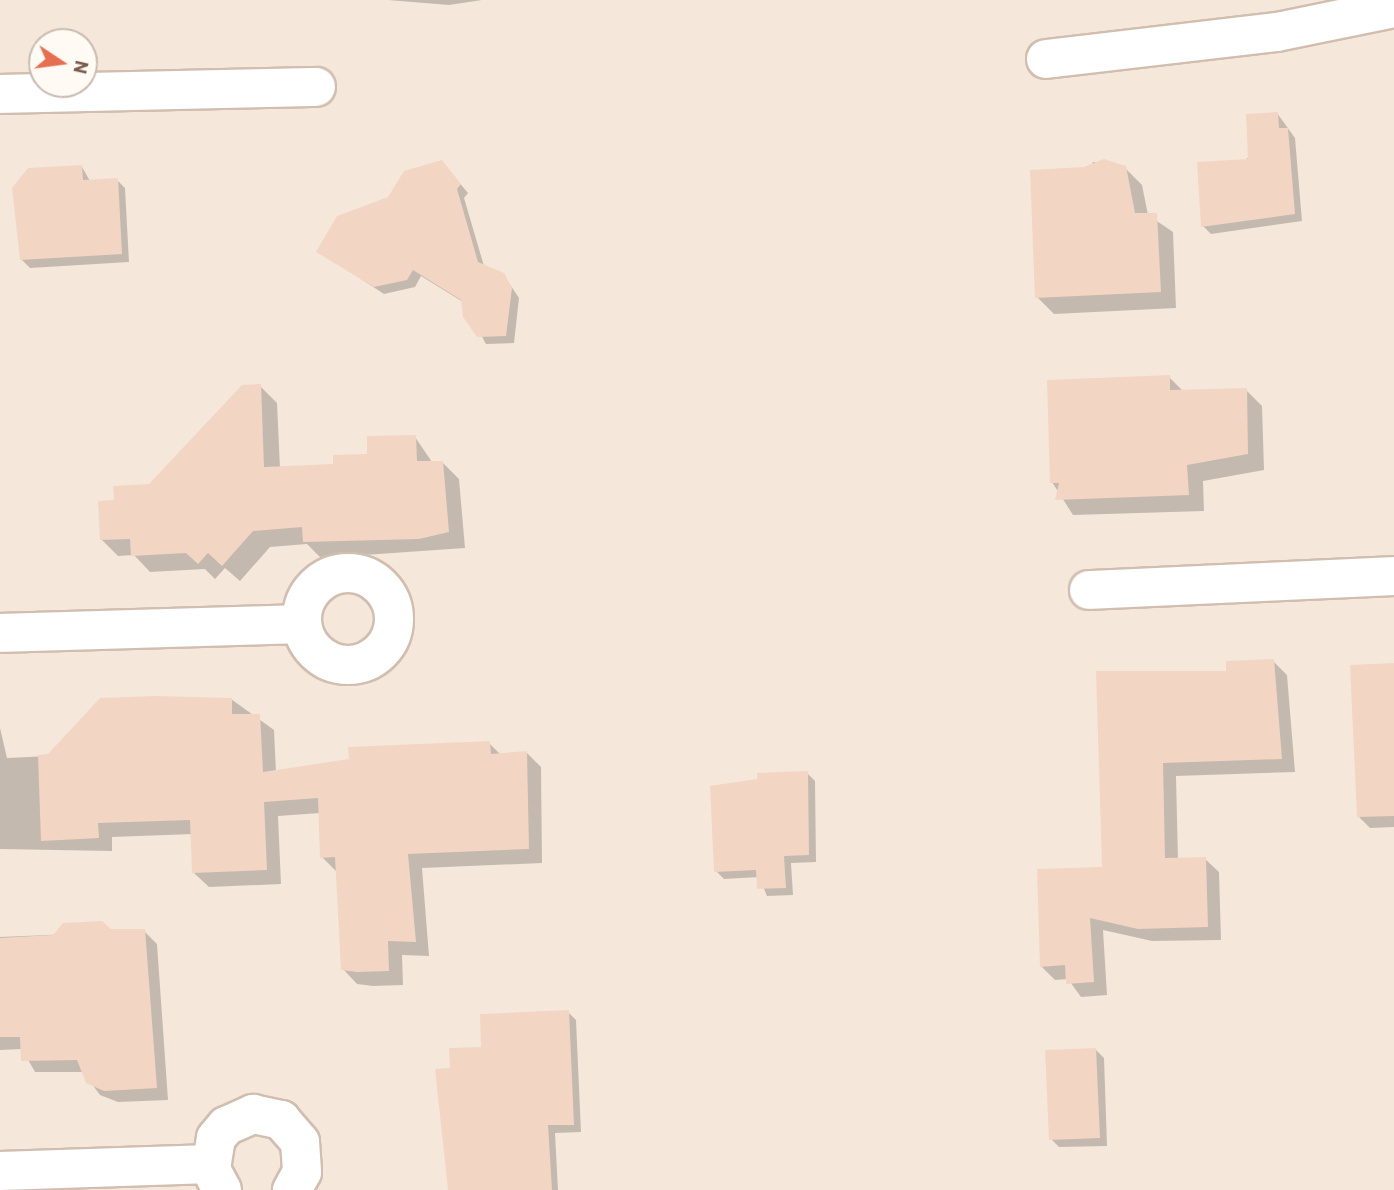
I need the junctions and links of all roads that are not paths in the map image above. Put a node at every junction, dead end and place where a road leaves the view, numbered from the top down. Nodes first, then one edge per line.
1 (1394, 8) edge
2 (1046, 59) dead end
3 (316, 87) dead end
4 (0, 94) edge
5 (1394, 576) edge
6 (1090, 590) dead end
7 (302, 624) dead end
8 (0, 633) edge
9 (0, 1171) edge
10 (217, 1177) edge
11 (292, 1190) edge

1 - 2 street
3 - 4 street
5 - 6 street
7 - 8 street
9 - 10 street
10 - 11 street

